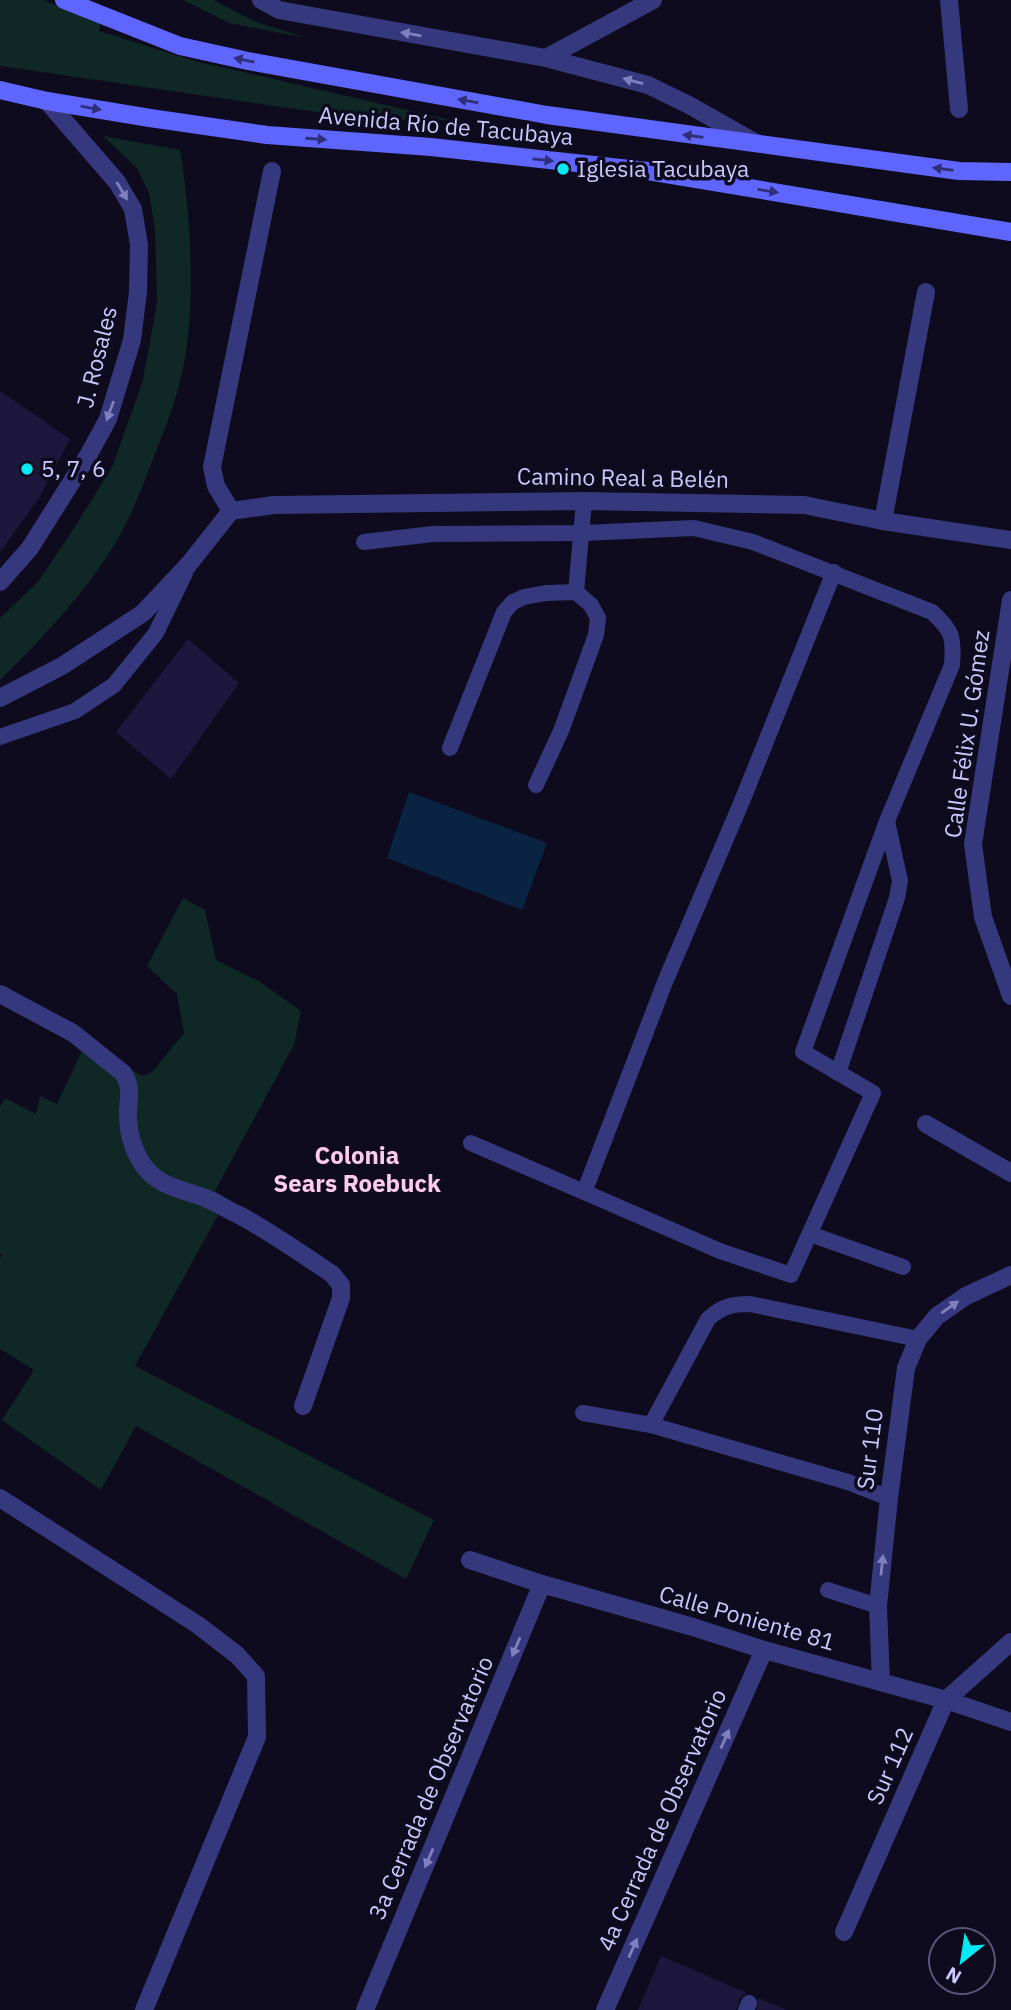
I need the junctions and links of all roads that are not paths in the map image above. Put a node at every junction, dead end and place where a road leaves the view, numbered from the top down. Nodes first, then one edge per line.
1 (64, 0) edge
2 (261, 0) edge
3 (653, 0) edge
4 (949, 0) edge
5 (546, 58) junction
6 (0, 90) edge
7 (47, 101) junction
8 (959, 109) dead end
9 (759, 145) junction
10 (272, 171) dead end
11 (1011, 172) edge
12 (1011, 232) edge
13 (926, 292) dead end
14 (584, 501) junction
15 (232, 511) junction
16 (883, 521) junction
17 (583, 533) junction
18 (1011, 540) edge
19 (364, 542) dead end
20 (189, 565) junction
21 (834, 572) junction
22 (0, 582) edge
23 (576, 593) junction
24 (1011, 600) edge
25 (0, 698) edge
26 (0, 737) edge
27 (450, 748) dead end
28 (536, 785) dead end
29 (887, 821) junction
30 (0, 993) edge
31 (1011, 996) edge
32 (838, 1073) junction
33 (926, 1124) dead end
34 (471, 1143) dead end
35 (1011, 1173) edge
36 (585, 1190) junction
37 (810, 1234) junction
38 (903, 1267) dead end
39 (1011, 1275) edge
40 (918, 1339) junction
41 (303, 1406) dead end
42 (583, 1413) dead end
43 (651, 1425) junction
44 (0, 1498) edge
45 (889, 1498) junction
46 (470, 1560) dead end
47 (542, 1584) junction
48 (828, 1590) dead end
49 (878, 1606) junction
50 (1011, 1642) edge
51 (764, 1650) junction
52 (881, 1682) junction
53 (946, 1700) junction
54 (1011, 1722) edge
55 (844, 1932) dead end
56 (144, 2010) edge
57 (365, 2010) edge
58 (605, 2010) edge

9 -> 1 main road, Avenida Río de Tacubaya
5 -> 2 street
3 - 5 street
4 - 8 street
9 -> 5 street
6 - 7 main road, Avenida Río de Tacubaya
7 -> 12 main road, Avenida Río de Tacubaya
7 -> 22 street, J. Rosales
11 -> 9 main road, Avenida Río de Tacubaya
10 - 15 street
13 - 16 street
14 - 15 street, Camino Real a Belén
14 - 16 street, Camino Real a Belén
14 - 17 lane
15 - 20 street
16 - 18 street, Camino Real a Belén
17 - 19 lane
17 - 21 lane
17 - 23 lane
20 - 25 street
20 - 26 lane
21 - 29 lane
21 - 36 lane
23 - 27 lane
23 - 28 lane
24 - 31 street, Calle Félix U. Gómez
29 - 32 lane
29 - 32 lane
30 - 41 street
32 - 37 lane
33 - 35 street
34 - 36 lane
36 - 37 lane
37 - 38 lane
40 -> 39 street, Sur 110
40 - 43 lane
40 - 45 street, Sur 110
42 - 43 lane
43 - 45 lane
44 - 56 street
49 -> 45 street, Sur 110
46 - 47 street, Calle Poniente 81
47 - 51 street, Calle Poniente 81
47 -> 57 street, 3a Cerrada de Observatorio
48 - 49 lane
49 - 52 street, Sur 110
50 - 53 street, Sur 112
51 - 52 street, Calle Poniente 81
58 -> 51 street, 4a Cerrada de Observatorio
52 - 53 street, Calle Poniente 81
53 - 54 street, Calle Poniente 81
53 - 55 street, Sur 112

